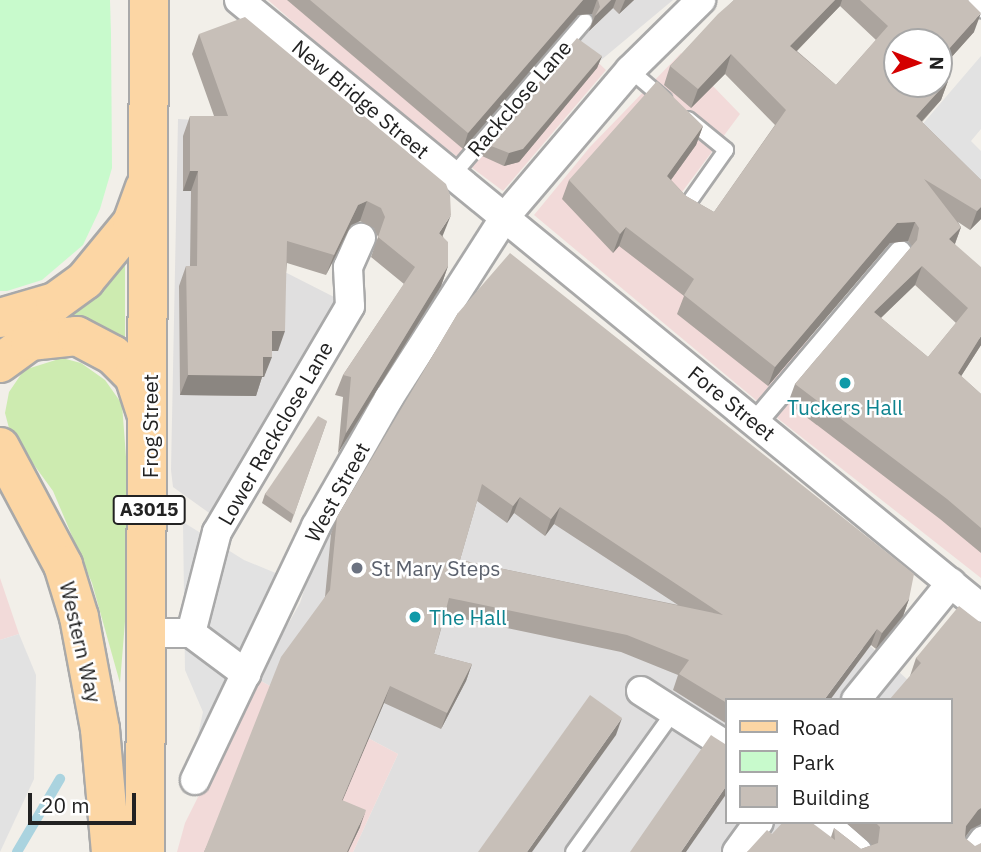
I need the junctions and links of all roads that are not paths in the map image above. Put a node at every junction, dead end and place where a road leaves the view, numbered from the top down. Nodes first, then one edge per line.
1 (149, 0) edge
2 (239, 0) edge
3 (701, 0) edge
4 (975, 0) edge
5 (981, 10) edge
6 (585, 21) dead end
7 (630, 70) junction
8 (152, 168) junction
9 (453, 175) junction
10 (482, 200) joint
11 (685, 208) edge
12 (504, 218) junction
13 (361, 238) dead end
14 (900, 251) dead end
15 (0, 318) edge
16 (0, 363) edge
17 (755, 422) junction
18 (149, 423) junction
19 (0, 447) edge
20 (951, 583) junction
21 (981, 608) edge
22 (143, 633) junction
23 (191, 633) junction
24 (246, 674) junction
25 (641, 691) dead end
26 (858, 698) edge
27 (675, 709) junction
28 (726, 745) edge
29 (195, 780) dead end
30 (758, 824) edge
31 (826, 824) edge
32 (981, 837) edge
33 (111, 852) edge
34 (145, 852) edge
35 (573, 852) edge
36 (737, 852) edge
37 (858, 852) edge
38 (970, 852) edge

1 - 8 main road, Frog Street / A3015
2 - 9 street, New Bridge Street
3 - 7 street, West Street
4 - 5 lane
6 - 9 lane, Rackclose Lane
7 - 11 lane
7 - 12 street, West Street
8 - 15 main road
8 - 18 main road, Frog Street / A3015
9 - 10 street, New Bridge Street
10 - 12 street, Fore Street
12 - 17 street, Fore Street
12 - 24 street, West Street
13 - 23 street, Lower Rackclose Lane
14 - 17 street
16 - 18 main road
17 - 20 street, Fore Street
18 - 22 main road, Frog Street / A3015
19 - 33 main road, Western Way
20 - 21 street, Fore Street
20 - 26 street
22 - 23 street
22 - 34 main road, Frog Street / A3015
23 - 24 street
24 - 29 street, West Street
25 - 27 street
27 - 28 street
27 - 35 lane
30 - 36 street
31 - 37 street
32 - 38 street

